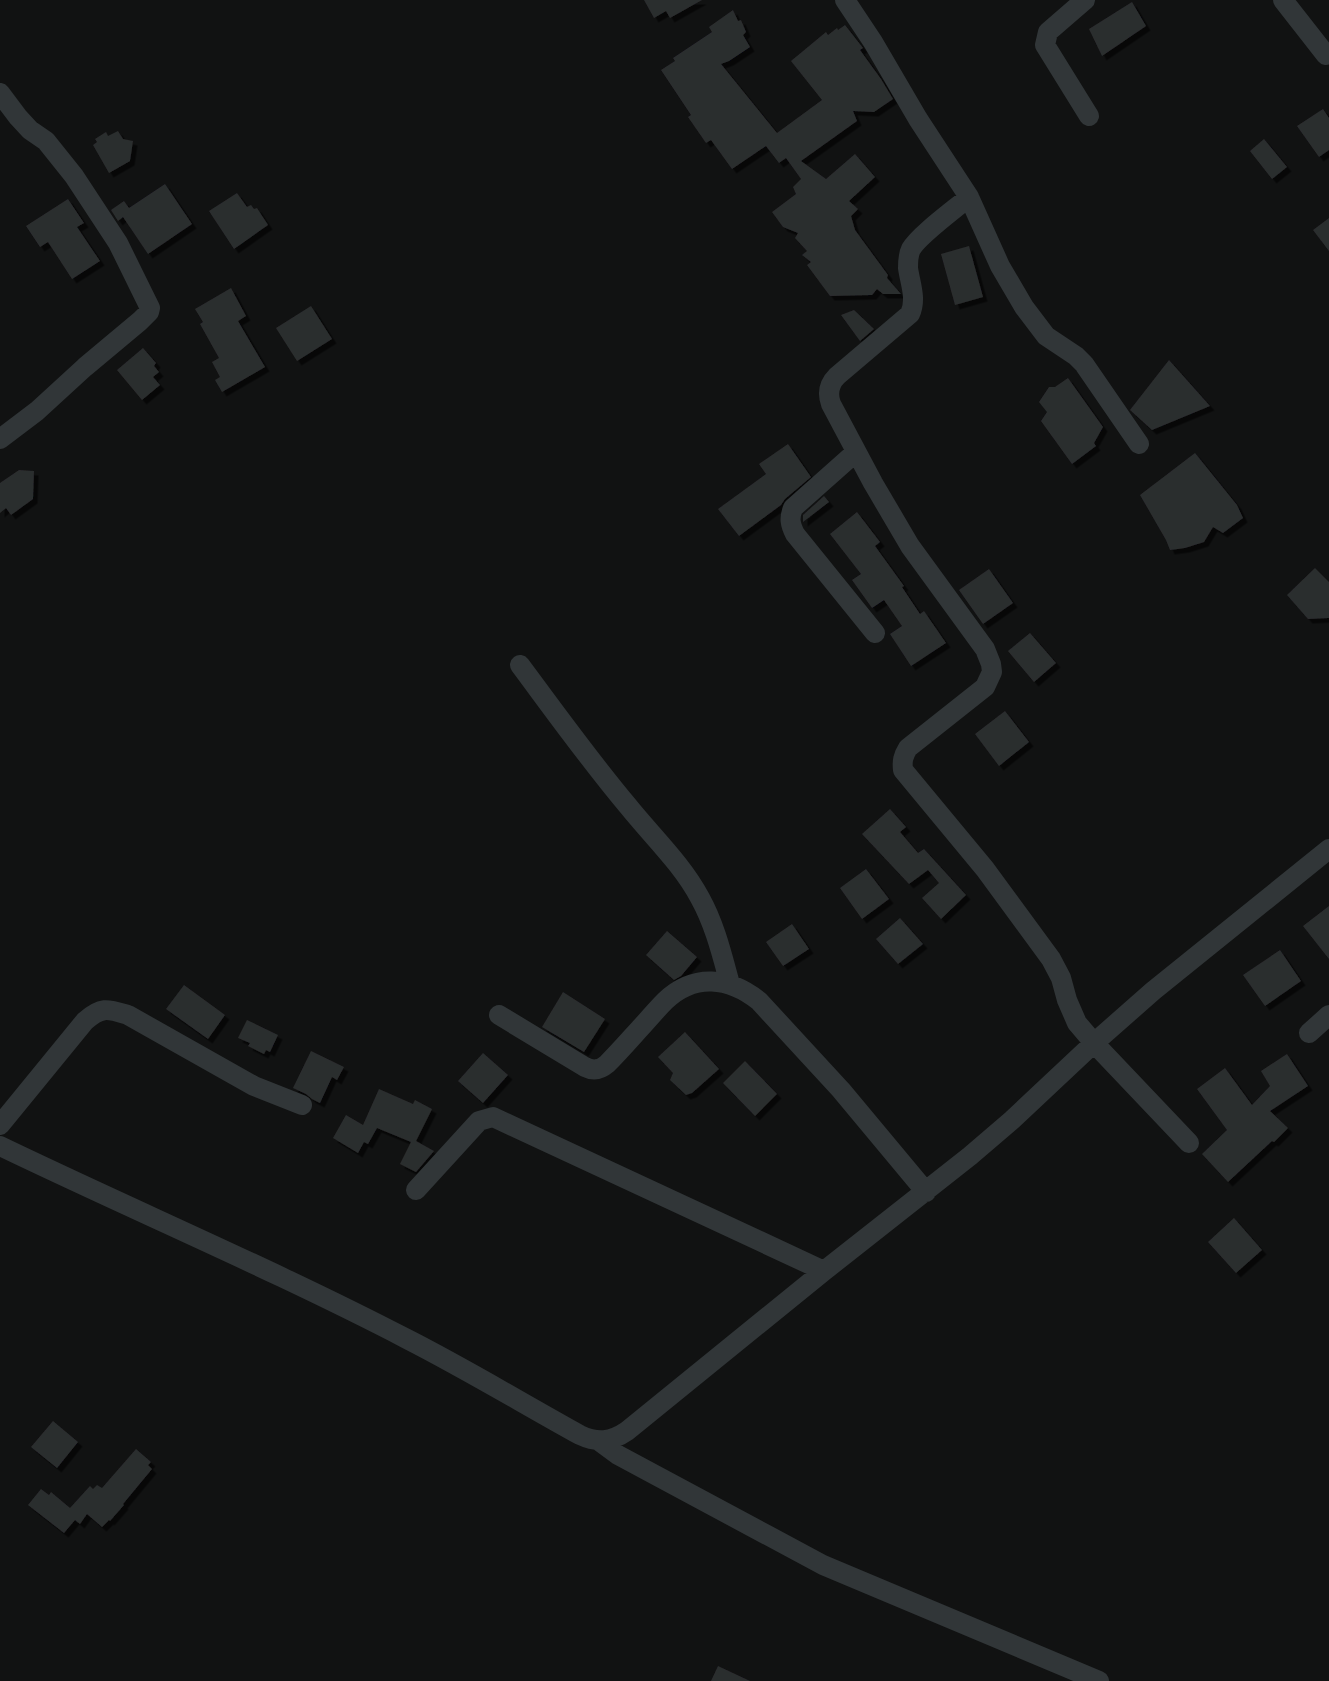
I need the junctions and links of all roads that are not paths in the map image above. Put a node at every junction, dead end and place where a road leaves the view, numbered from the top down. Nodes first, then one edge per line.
1 (845, 0) edge
2 (1085, 0) edge
3 (1283, 0) edge
4 (1326, 55) dead end
5 (0, 93) edge
6 (1090, 116) dead end
7 (969, 197) junction
8 (0, 439) edge
9 (1139, 444) dead end
10 (856, 452) junction
11 (875, 633) dead end
12 (520, 665) dead end
13 (1329, 849) edge
14 (730, 984) junction
15 (500, 1015) dead end
16 (1329, 1015) edge
17 (1309, 1033) dead end
18 (1094, 1043) junction
19 (302, 1105) dead end
20 (0, 1125) edge
21 (1189, 1143) dead end
22 (0, 1146) edge
23 (416, 1190) dead end
24 (926, 1192) junction
25 (824, 1271) junction
26 (599, 1441) junction
27 (1097, 1681) edge

1 - 7 street
2 - 6 street
3 - 4 street
5 - 8 street
7 - 9 street
7 - 10 street
10 - 11 street
10 - 18 street
12 - 14 street
13 - 18 street
14 - 15 street
14 - 24 street
16 - 17 street
18 - 21 street
18 - 24 street
19 - 20 street
22 - 26 street
23 - 25 street
24 - 25 street
25 - 26 street
26 - 27 street

